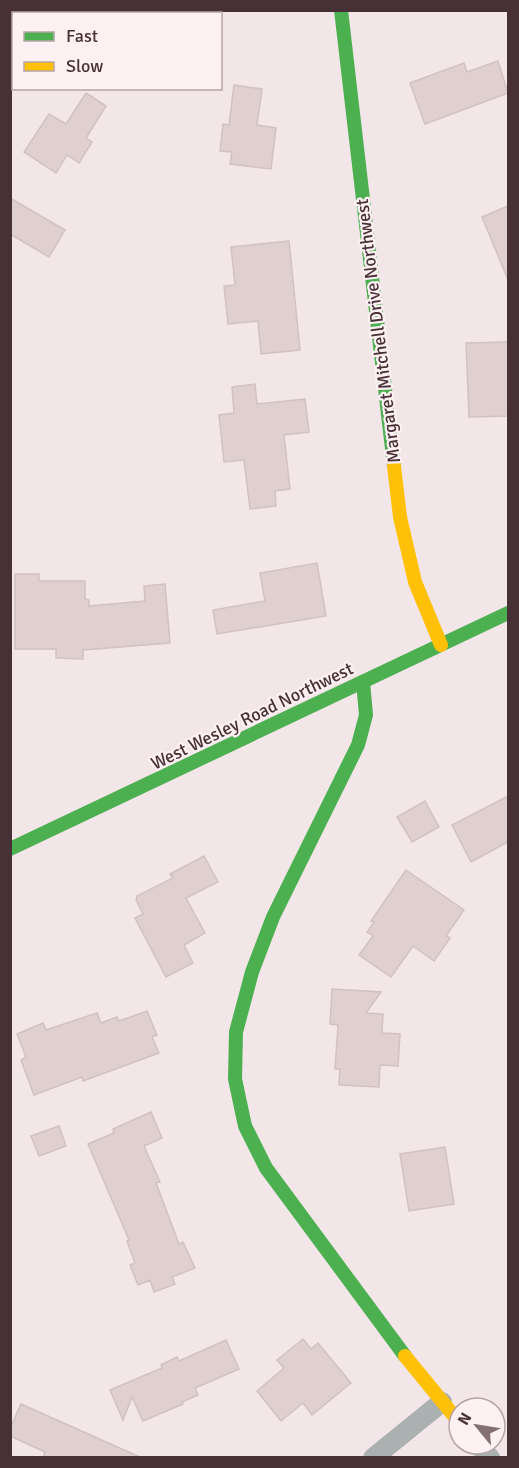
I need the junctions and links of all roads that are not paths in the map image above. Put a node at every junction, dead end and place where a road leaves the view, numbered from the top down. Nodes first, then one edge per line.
1 (341, 10) edge
2 (508, 613) edge
3 (441, 645) junction
4 (363, 682) junction
5 (10, 849) edge
6 (442, 1402) junction
7 (447, 1408) edge
8 (373, 1458) edge

1 - 3 street, Margaret Mitchell Drive Northwest
2 - 3 street, West Wesley Road Northwest
3 - 4 street, West Wesley Road Northwest
4 - 5 street, West Wesley Road Northwest
4 - 6 street
6 - 7 street
6 - 8 street

